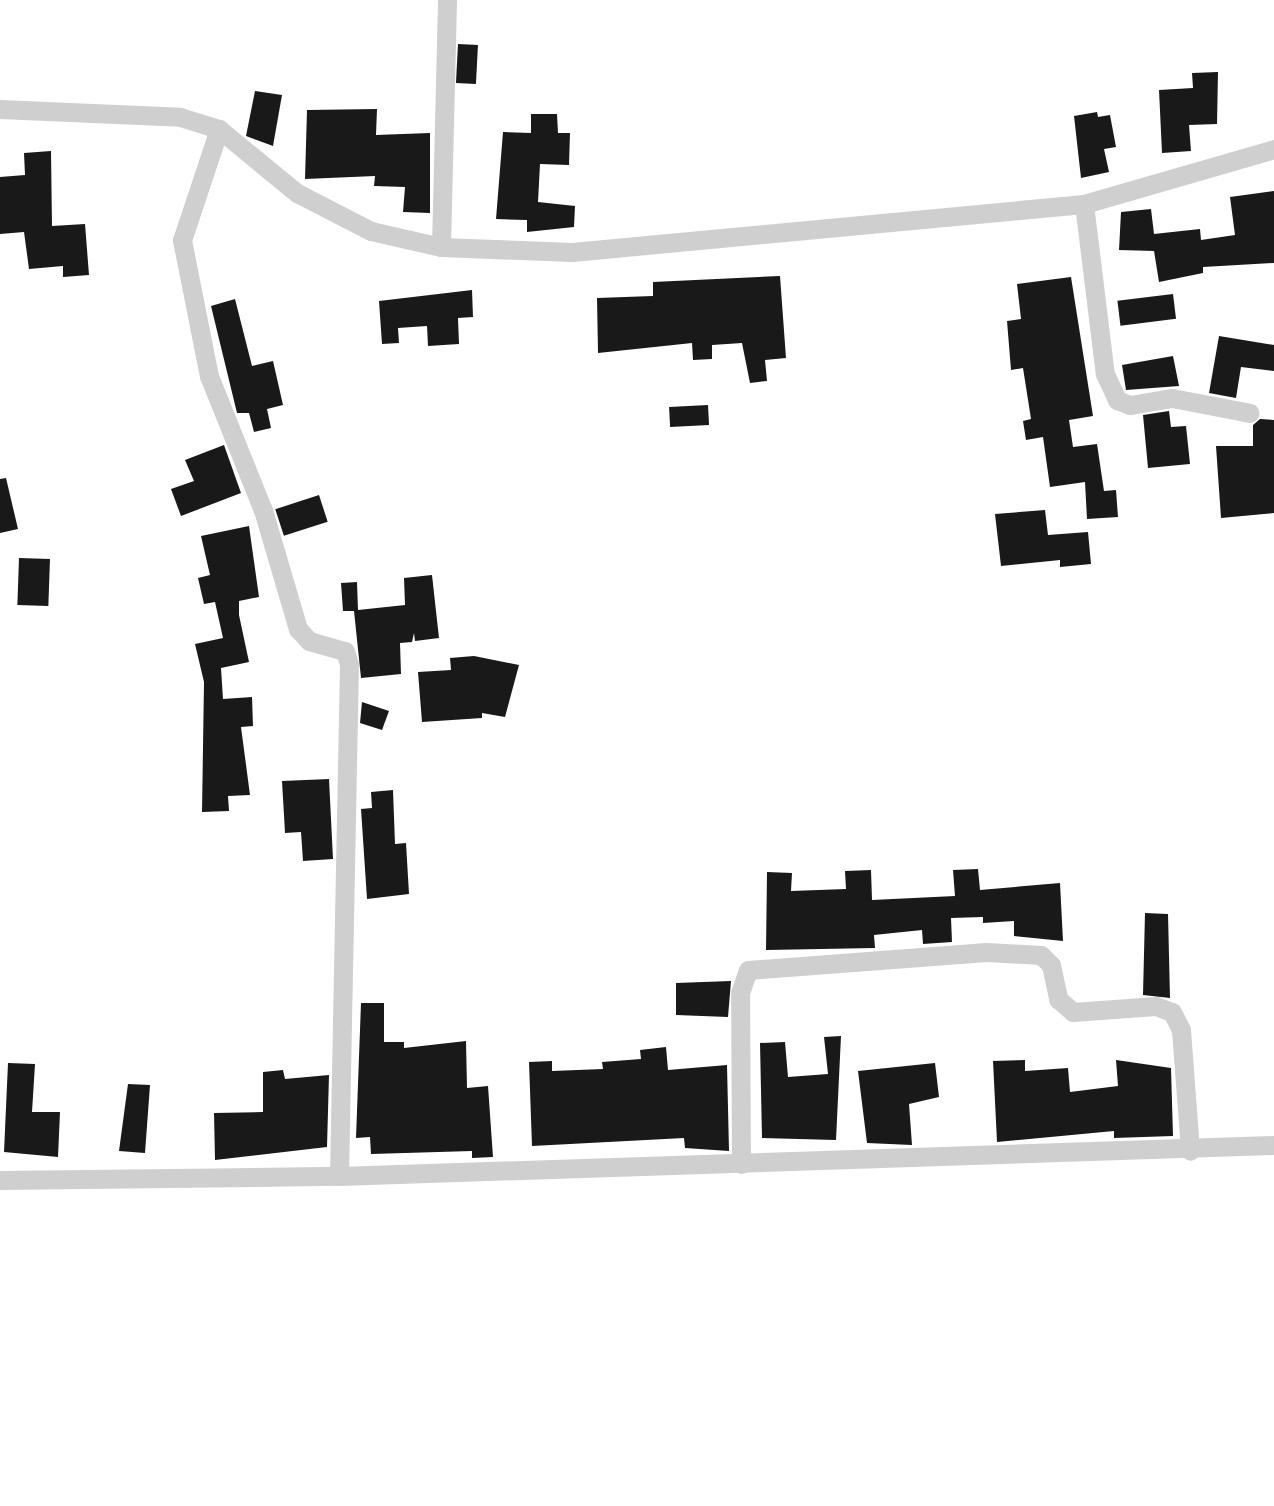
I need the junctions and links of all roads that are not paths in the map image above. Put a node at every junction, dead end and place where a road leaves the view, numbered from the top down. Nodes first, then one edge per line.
1 (447, 0) edge
2 (0, 109) edge
3 (219, 130) junction
4 (1274, 149) edge
5 (1084, 204) junction
6 (441, 247) junction
7 (1250, 413) dead end
8 (1274, 1145) edge
9 (1189, 1151) junction
10 (741, 1164) junction
11 (339, 1176) junction
12 (0, 1180) edge

1 - 6 street
2 - 3 street
3 - 6 street
3 - 11 street
4 - 5 street
5 - 6 street
5 - 7 street
8 - 9 street
9 - 10 street
9 - 10 street
10 - 11 street
11 - 12 street

